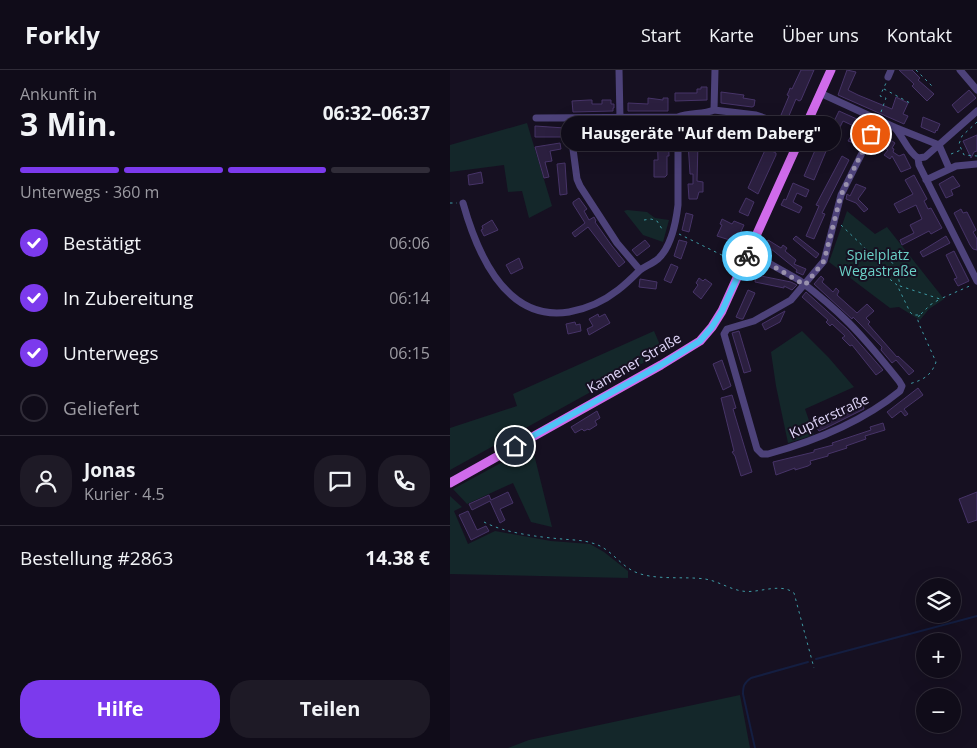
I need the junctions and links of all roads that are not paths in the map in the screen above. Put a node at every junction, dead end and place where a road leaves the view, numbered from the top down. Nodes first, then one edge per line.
1 (619, 70) edge
2 (715, 70) edge
3 (830, 70) edge
4 (960, 70) edge
5 (977, 90) edge
6 (820, 93) junction
7 (714, 110) junction
8 (977, 111) edge
9 (678, 117) junction
10 (536, 118) dead end
11 (620, 118) junction
12 (569, 119) junction
13 (879, 119) junction
14 (894, 127) junction
15 (802, 131) junction
16 (939, 145) junction
17 (918, 158) junction
18 (977, 164) edge
19 (949, 168) junction
20 (926, 180) junction
21 (462, 203) dead end
22 (749, 252) junction
23 (640, 270) junction
24 (977, 282) edge
25 (805, 285) junction
26 (450, 483) edge

1 - 11 street
2 - 7 street
3 - 6 main road, Kamener Straße
4 - 5 street
6 - 13 street
6 - 15 main road, Kamener Straße
7 - 9 street
7 - 15 street
8 - 16 street
9 - 11 street
9 - 23 street
10 - 12 street
11 - 12 street
12 - 23 street
13 - 14 street
13 - 25 street
14 - 16 street
14 - 17 street
15 - 22 main road, Kamener Straße
16 - 17 street
16 - 19 street
17 - 20 street
18 - 19 street
19 - 20 street
20 - 24 street
21 - 23 street
22 - 25 street
22 - 26 main road, Kamener Straße
25 - 25 street, Kupferstraße

